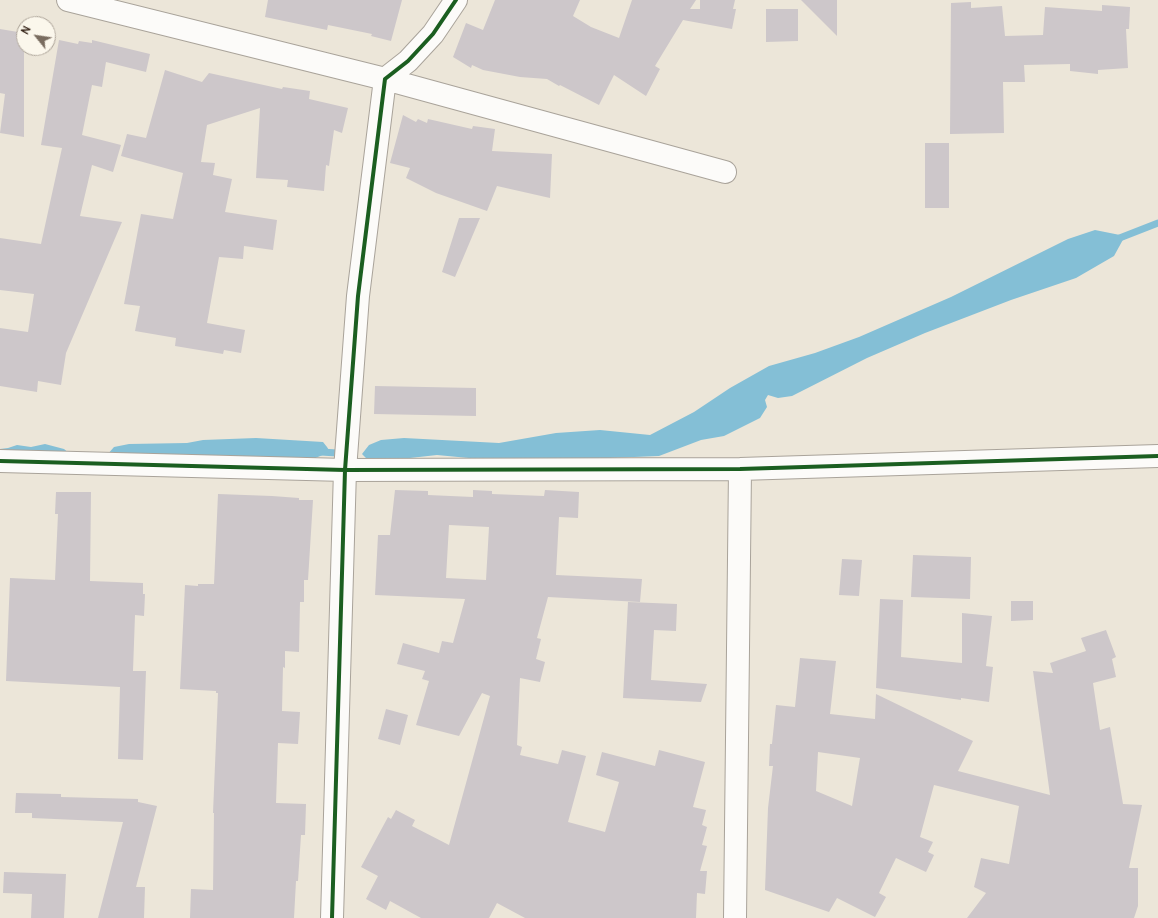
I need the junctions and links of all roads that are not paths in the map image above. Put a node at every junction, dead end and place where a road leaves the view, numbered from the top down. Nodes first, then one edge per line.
1 (68, 0) edge
2 (456, 0) edge
3 (385, 79) junction
4 (726, 172) dead end
5 (1158, 456) edge
6 (0, 461) edge
7 (740, 469) junction
8 (345, 470) junction
9 (332, 918) edge
10 (735, 918) edge

1 - 3 street
2 - 3 street
3 - 4 street
3 - 8 street
5 - 7 street
6 - 8 street
7 - 8 street
7 - 10 street
8 - 9 street

